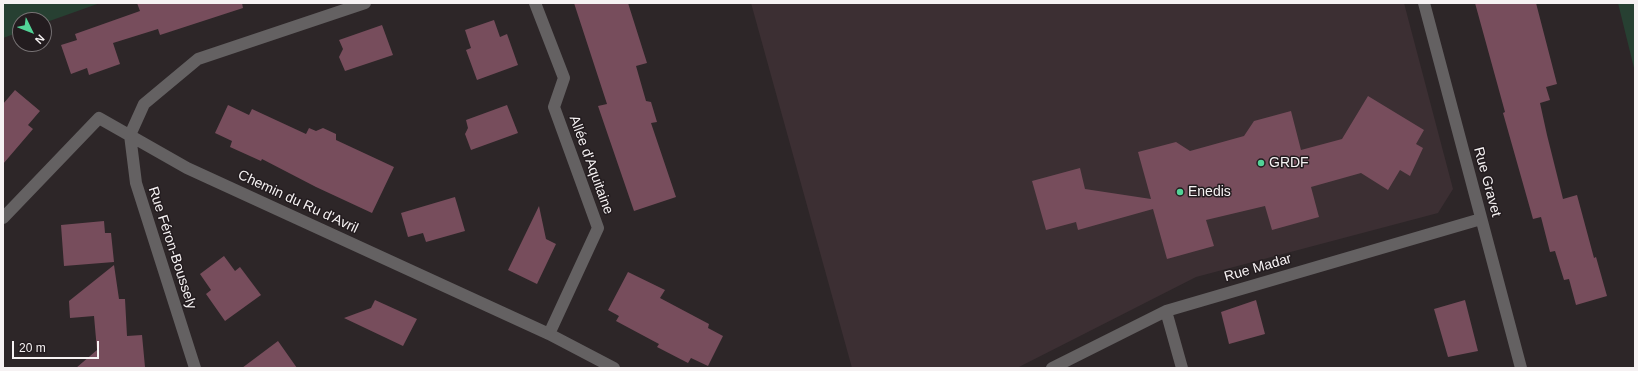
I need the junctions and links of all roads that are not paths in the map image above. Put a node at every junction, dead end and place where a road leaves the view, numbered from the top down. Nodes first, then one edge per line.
1 (365, 3) edge
2 (535, 3) edge
3 (1424, 3) edge
4 (130, 135) junction
5 (3, 218) edge
6 (1481, 219) junction
7 (1166, 311) junction
8 (550, 334) junction
9 (195, 368) edge
10 (614, 368) edge
11 (1052, 368) edge
12 (1182, 368) edge
13 (1521, 368) edge

1 - 4 street
2 - 8 street, Allée d'Aquitaine
3 - 6 street, Rue Gravet
4 - 5 street, Chemin du Ru d'Avril
4 - 8 street, Chemin du Ru d'Avril
4 - 9 street, Rue Féron-Boussely
6 - 7 street, Rue Madar
6 - 13 street, Rue Gravet
7 - 11 street, Rue Madar
7 - 12 street
8 - 10 street, Chemin du Ru d'Avril

